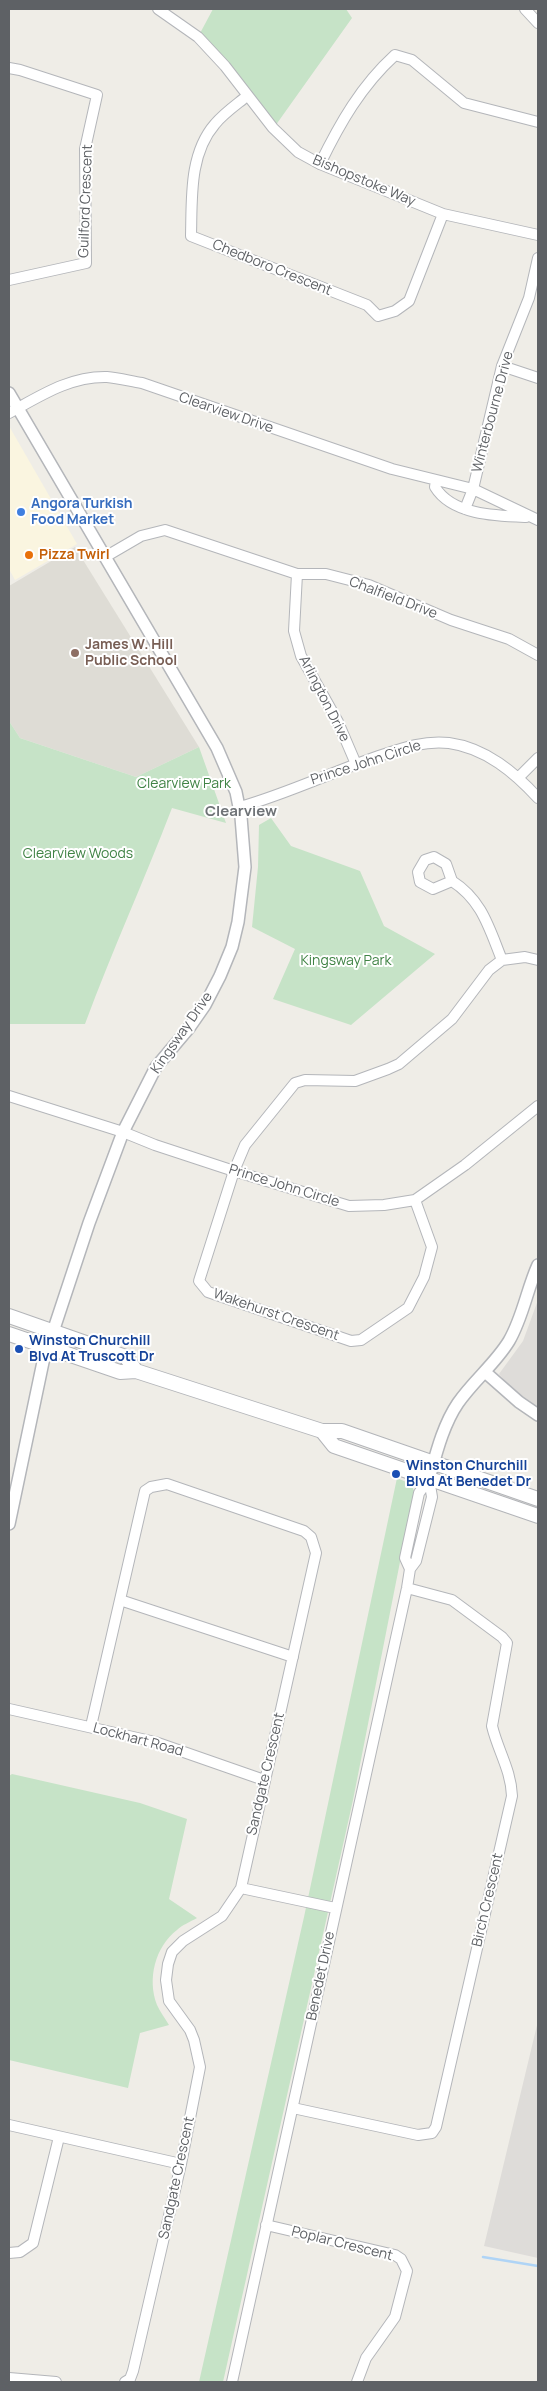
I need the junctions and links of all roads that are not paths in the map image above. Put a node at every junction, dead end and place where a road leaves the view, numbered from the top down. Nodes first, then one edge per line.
1 (158, 9) edge
2 (525, 9) edge
3 (538, 23) edge
4 (9, 68) edge
5 (247, 96) junction
6 (538, 122) edge
7 (320, 164) junction
8 (443, 214) junction
9 (538, 235) edge
10 (538, 258) edge
11 (9, 280) edge
12 (502, 366) junction
13 (538, 378) edge
14 (9, 393) edge
15 (13, 410) edge
16 (436, 480) junction
17 (474, 489) junction
18 (465, 509) junction
19 (534, 519) edge
20 (105, 557) junction
21 (297, 574) junction
22 (538, 655) edge
23 (538, 758) edge
24 (356, 764) junction
25 (519, 777) junction
26 (538, 798) edge
27 (240, 806) junction
28 (452, 881) dead end
29 (502, 960) junction
30 (538, 960) edge
31 (9, 1098) edge
32 (538, 1106) edge
33 (123, 1132) junction
34 (234, 1171) junction
35 (415, 1200) junction
36 (538, 1265) edge
37 (9, 1316) edge
38 (54, 1332) junction
39 (9, 1334) edge
40 (48, 1347) junction
41 (136, 1371) junction
42 (485, 1372) junction
43 (538, 1414) edge
44 (322, 1431) junction
45 (434, 1462) junction
46 (429, 1479) junction
47 (538, 1499) edge
48 (538, 1516) edge
49 (9, 1524) edge
50 (407, 1588) junction
51 (120, 1600) junction
52 (292, 1657) junction
53 (9, 1708) edge
54 (91, 1726) junction
55 (264, 1780) junction
56 (241, 1888) junction
57 (335, 1908) junction
58 (293, 2108) junction
59 (9, 2125) edge
60 (59, 2137) junction
61 (181, 2164) junction
62 (266, 2225) junction
63 (9, 2253) edge
64 (9, 2378) edge
65 (56, 2382) edge
66 (125, 2382) edge
67 (232, 2382) edge
68 (357, 2382) edge

1 - 5 street, Bishopstoke Way
2 - 3 street
4 - 11 street, Guilford Crescent
5 - 7 street, Bishopstoke Way
5 - 8 street, Chedboro Crescent
6 - 7 street
7 - 8 street, Bishopstoke Way
8 - 9 street, Bishopstoke Way
10 - 12 street, Winterbourne Drive
12 - 13 street
12 - 17 street, Winterbourne Drive
14 - 15 street, Kingsway Drive
15 - 16 street, Clearview Drive
15 - 20 street, Kingsway Drive
16 - 17 street, Clearview Drive
16 - 18 street, Clearview Drive
17 - 18 street, Winterbourne Drive
17 - 19 street, Clearview Drive
18 - 19 street, Clearview Drive
20 - 21 street, Chalfield Drive
20 - 27 street, Kingsway Drive
21 - 22 street, Chalfield Drive
21 - 24 street, Arlington Drive
23 - 25 street
24 - 25 street, Prince John Circle
24 - 27 street, Prince John Circle
25 - 26 street, Prince John Circle
27 - 33 street, Kingsway Drive
28 - 29 street
29 - 30 street
29 - 34 street
31 - 33 street, Prince John Circle
32 - 35 street, Prince John Circle
33 - 34 street, Prince John Circle
33 - 38 street, Kingsway Drive
34 - 35 street, Prince John Circle
34 - 35 street, Wakehurst Crescent
36 - 42 street
37 - 38 main road
38 - 40 street, Kingsway Drive
38 - 41 main road
39 - 40 main road
40 - 41 main road
40 - 49 street, Kingsway Drive
41 - 44 main road
42 - 43 street
42 - 45 street
44 - 45 main road
44 - 46 main road
45 - 46 street
45 - 47 main road
46 - 48 main road
46 - 50 street, Benedet Drive
50 - 57 street, Benedet Drive
50 - 58 street, Birch Crescent
51 - 52 street
51 - 52 street, Sandgate Crescent
51 - 54 street, Sandgate Crescent
52 - 55 street, Sandgate Crescent
53 - 54 street, Lockhart Road
54 - 55 street, Lockhart Road
55 - 56 street, Sandgate Crescent
56 - 57 street
56 - 61 street, Sandgate Crescent
57 - 58 street, Benedet Drive
58 - 62 street, Benedet Drive
59 - 60 street
60 - 61 street
60 - 63 street
61 - 66 street, Sandgate Crescent
62 - 67 street, Benedet Drive
62 - 68 street, Poplar Crescent
64 - 65 street

